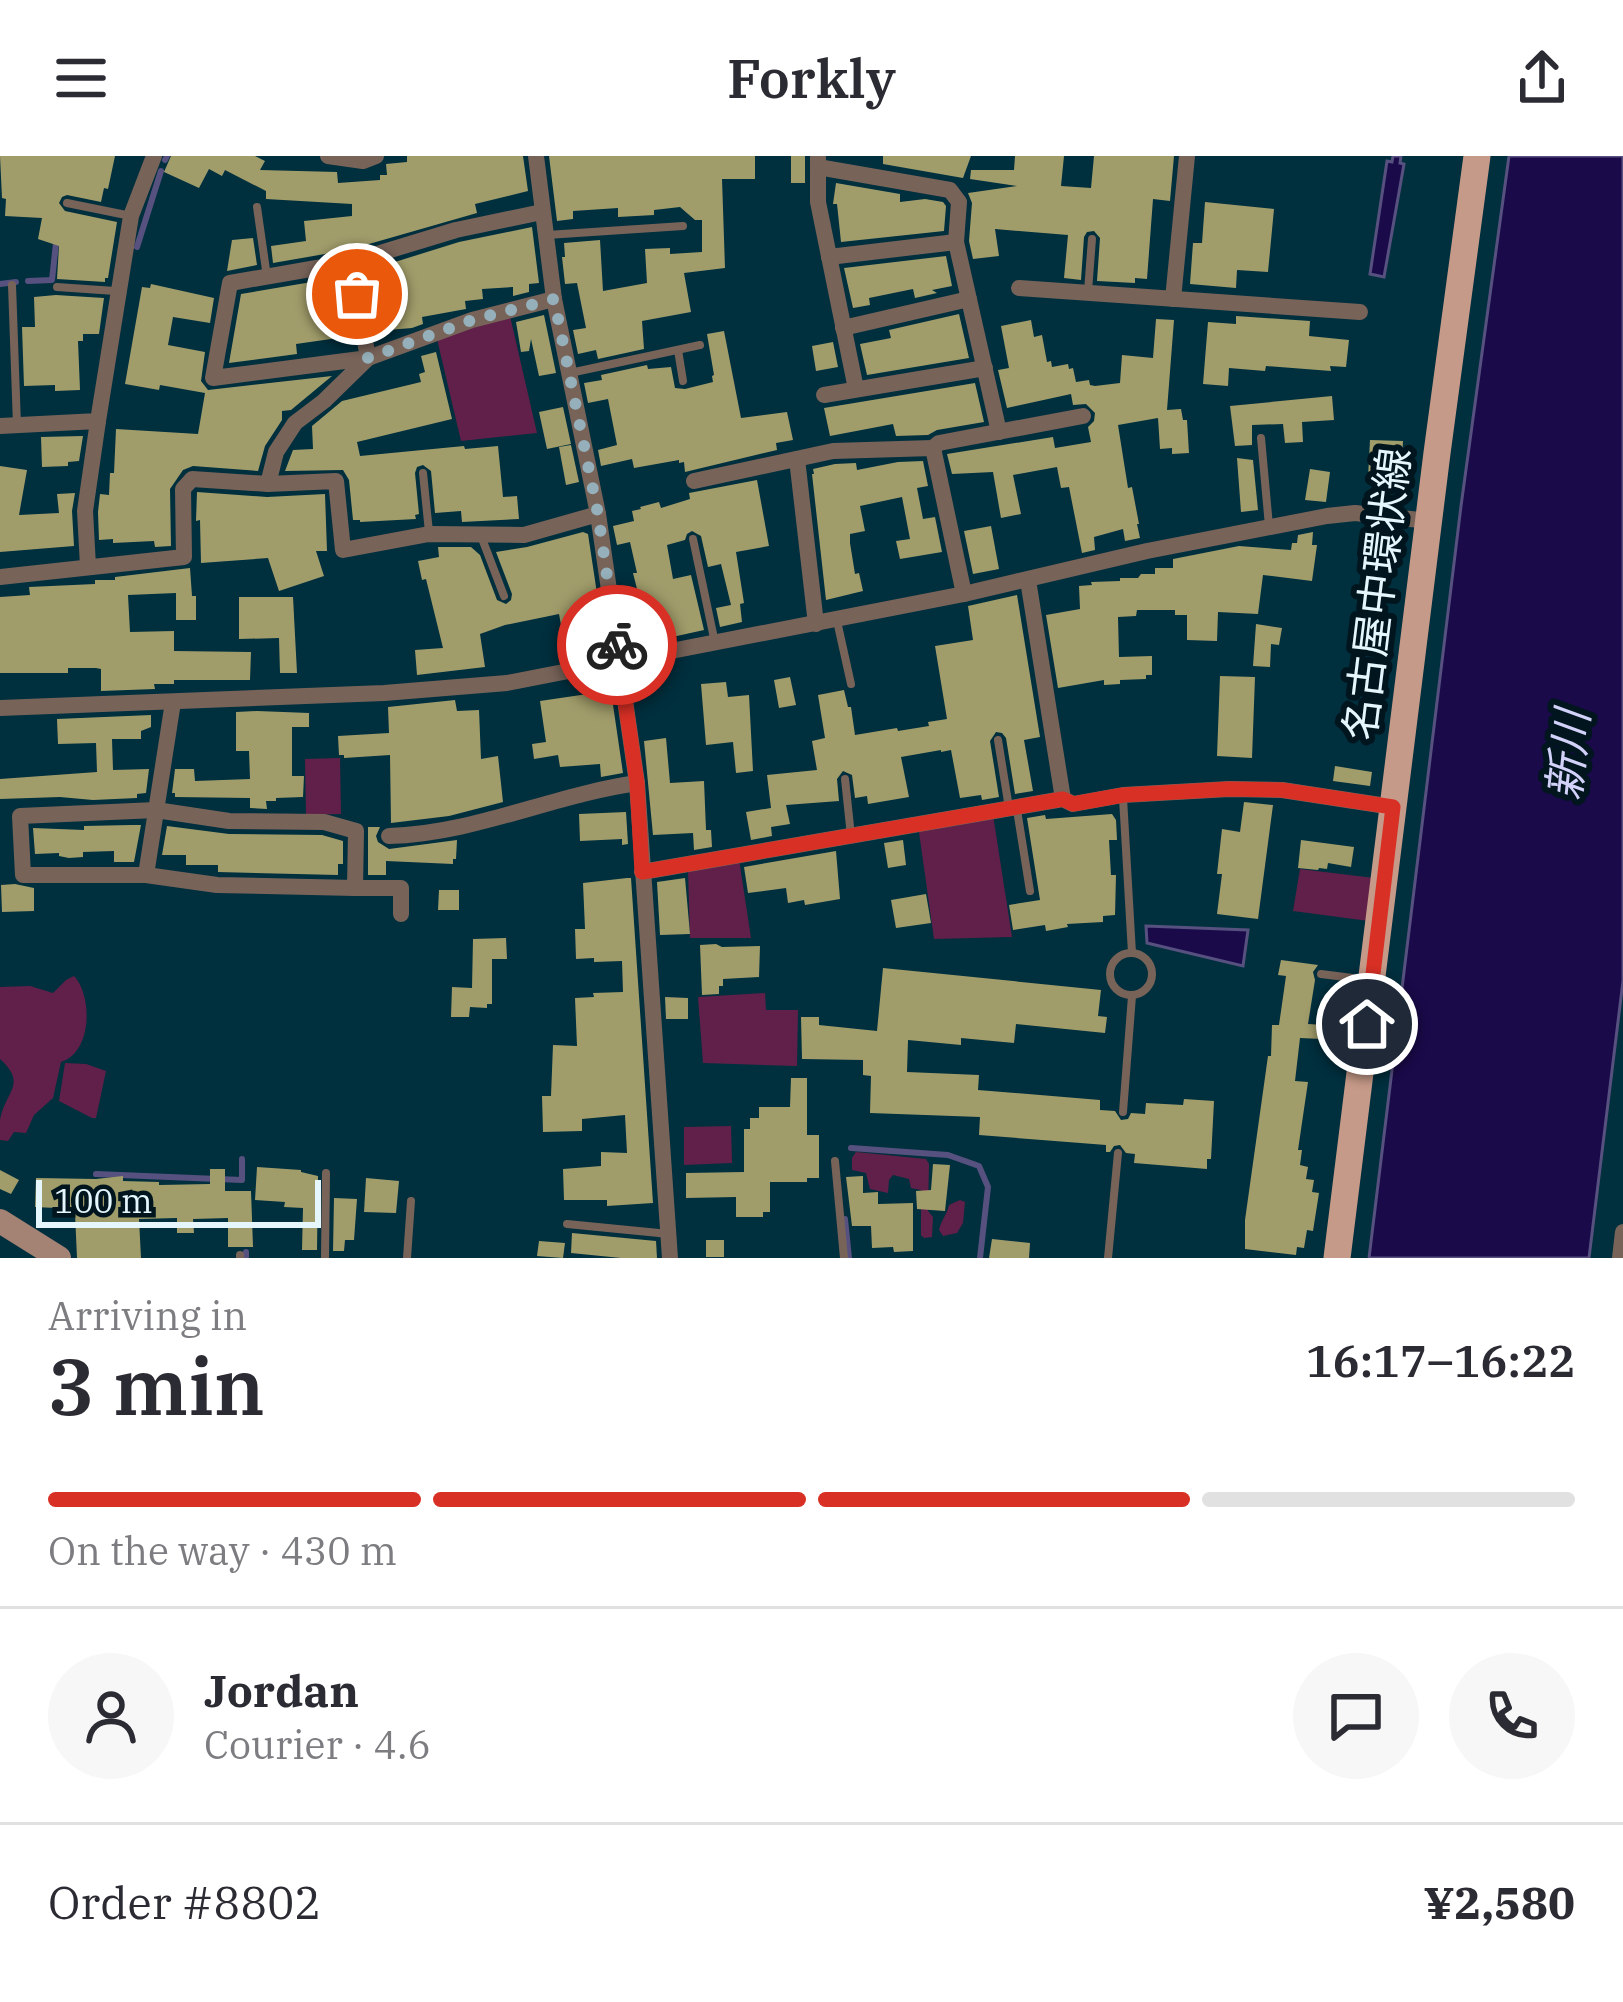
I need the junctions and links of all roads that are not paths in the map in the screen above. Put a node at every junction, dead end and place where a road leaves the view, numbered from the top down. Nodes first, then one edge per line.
1 (154, 156) edge
2 (328, 156) edge
3 (376, 156) edge
4 (536, 156) edge
5 (1186, 156) edge
6 (1477, 156) edge
7 (818, 162) edge
8 (68, 203) dead end
9 (257, 207) dead end
10 (542, 212) junction
11 (131, 216) junction
12 (683, 226) dead end
13 (545, 236) junction
14 (1092, 238) dead end
15 (956, 242) junction
16 (829, 257) junction
17 (351, 262) junction
18 (267, 277) junction
19 (12, 285) dead end
20 (57, 287) dead end
21 (1019, 288) dead end
22 (118, 291) junction
23 (1088, 292) junction
24 (969, 298) junction
25 (1174, 298) junction
26 (554, 299) junction
27 (1360, 312) dead end
28 (843, 328) junction
29 (700, 345) dead end
30 (678, 350) junction
31 (368, 358) junction
32 (985, 368) junction
33 (568, 373) junction
34 (683, 381) dead end
35 (856, 389) junction
36 (824, 394) dead end
37 (1083, 416) dead end
38 (98, 421) junction
39 (8, 426) edge
40 (999, 432) junction
41 (1261, 438) dead end
42 (933, 448) junction
43 (797, 459) junction
44 (423, 472) dead end
45 (694, 481) dead end
46 (268, 484) junction
47 (598, 514) junction
48 (1429, 521) junction
49 (1269, 528) junction
50 (429, 534) junction
51 (480, 534) junction
52 (693, 539) dead end
53 (88, 566) junction
54 (0, 577) edge
55 (1028, 580) junction
56 (964, 594) junction
57 (504, 596) dead end
58 (837, 620) junction
59 (816, 623) junction
60 (715, 644) junction
61 (620, 663) junction
62 (850, 684) dead end
63 (173, 702) junction
64 (0, 708) edge
65 (998, 740) dead end
66 (845, 779) dead end
67 (637, 783) junction
68 (1123, 795) junction
69 (1063, 799) junction
70 (1393, 807) junction
71 (1013, 808) junction
72 (156, 810) junction
73 (388, 836) dead end
74 (851, 836) junction
75 (642, 872) junction
76 (146, 874) junction
77 (355, 888) junction
78 (1030, 891) dead end
79 (401, 914) dead end
80 (1132, 952) junction
81 (1322, 974) dead end
82 (1372, 981) junction
83 (1132, 996) junction
84 (1123, 1112) dead end
85 (1118, 1153) dead end
86 (835, 1161) dead end
87 (326, 1173) dead end
88 (411, 1201) dead end
89 (0, 1221) edge
90 (567, 1224) dead end
91 (1623, 1232) edge
92 (670, 1234) junction
93 (59, 1258) edge
94 (326, 1258) edge
95 (407, 1258) edge
96 (670, 1258) edge
97 (844, 1258) edge
98 (1108, 1258) edge
99 (1337, 1258) edge
100 (1620, 1258) edge

1 - 11 street
2 - 3 street
4 - 10 street
5 - 25 street
6 - 48 main road, 名古屋中環状線
7 - 15 street
7 - 16 street
8 - 11 lane
9 - 18 lane
10 - 13 street
10 - 17 street
11 - 22 street
12 - 13 lane
13 - 26 street
14 - 23 lane
15 - 16 street
15 - 24 street
16 - 28 street
17 - 18 street
17 - 31 street
18 - 31 street
19 - 39 lane
20 - 22 lane
21 - 23 street
22 - 38 street
23 - 25 street
24 - 28 street
24 - 32 street
25 - 27 street
26 - 31 street
26 - 33 street
28 - 35 street
29 - 30 lane
30 - 33 lane
30 - 34 lane
31 - 46 street
32 - 35 street
32 - 40 street
33 - 47 street
35 - 36 street
37 - 40 street
38 - 39 street
38 - 53 street
40 - 42 street
41 - 49 lane
42 - 43 street
42 - 56 street
43 - 45 street
43 - 59 street
44 - 50 lane
46 - 50 street
46 - 53 street
47 - 51 street
47 - 61 street
48 - 49 street
48 - 70 main road, 名古屋中環状線
49 - 55 street
50 - 51 street
51 - 57 lane
52 - 60 lane
53 - 54 street
55 - 56 street
55 - 69 street
56 - 58 street
58 - 59 street
58 - 62 lane
59 - 60 street
60 - 61 street
61 - 63 street
61 - 67 street
63 - 64 street
63 - 72 street
65 - 71 lane
66 - 74 lane
67 - 73 street
67 - 75 street
68 - 69 street
68 - 70 street
68 - 80 lane
69 - 71 street
70 - 82 main road, 名古屋中環状線
71 - 74 street
71 - 78 lane
72 - 76 street
72 - 76 street
72 - 77 street
74 - 75 street
75 - 92 street
76 - 77 street
77 - 79 street
80 - 83 lane
80 - 83 lane
81 - 82 lane
82 - 99 main road, 名古屋中環状線
83 - 84 lane
85 - 98 lane
86 - 97 lane
87 - 94 lane
88 - 95 lane
89 - 93 main road
90 - 92 lane
91 - 100 street
92 - 96 street

